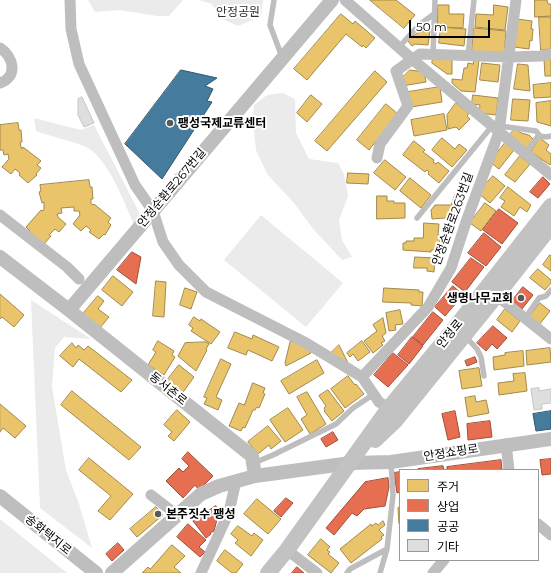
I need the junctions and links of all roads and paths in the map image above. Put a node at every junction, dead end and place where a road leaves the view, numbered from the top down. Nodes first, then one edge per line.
1 (70, 0) edge
2 (274, 0) edge
3 (332, 0) edge
4 (345, 0) edge
5 (435, 0) edge
6 (474, 0) edge
7 (516, 0) edge
8 (434, 14) junction
9 (399, 47) junction
10 (0, 48) edge
11 (433, 54) junction
12 (551, 54) edge
13 (468, 55) junction
14 (510, 57) junction
15 (282, 58) junction
16 (412, 59) junction
17 (0, 83) edge
18 (497, 128) junction
19 (539, 135) junction
20 (551, 136) edge
21 (525, 154) junction
22 (377, 158) dead end
23 (551, 175) edge
24 (551, 206) edge
25 (153, 211) junction
26 (0, 215) edge
27 (417, 218) dead end
28 (551, 226) edge
29 (0, 257) edge
30 (79, 280) dead end
31 (551, 290) edge
32 (491, 292) junction
33 (68, 310) junction
34 (525, 318) junction
35 (464, 336) junction
36 (551, 339) edge
37 (484, 376) dead end
38 (362, 377) junction
39 (374, 394) junction
40 (389, 408) junction
41 (551, 438) edge
42 (506, 444) junction
43 (391, 462) junction
44 (351, 463) junction
45 (510, 469) edge
46 (254, 470) junction
47 (236, 480) junction
48 (151, 495) dead end
49 (0, 496) edge
50 (177, 515) junction
51 (539, 525) edge
52 (551, 535) edge
53 (386, 549) junction
54 (287, 550) junction
55 (443, 561) edge
56 (96, 573) edge
57 (112, 573) edge
58 (201, 573) edge
59 (268, 573) edge
60 (318, 573) edge
61 (347, 573) edge
62 (380, 573) edge
63 (433, 573) edge

1 - 25 street
2 - 15 lane
3 - 15 street, 안정순환로267번길
4 - 9 street
5 - 8 lane
6 - 13 lane
7 - 14 street, 안정순환로263번길
8 - 9 lane
8 - 11 lane
9 - 16 street
10 - 17 street
11 - 13 street
11 - 16 street
12 - 14 street
13 - 14 street
14 - 18 street, 안정순환로263번길
15 - 25 street, 안정순환로267번길
16 - 18 street
16 - 22 street
18 - 19 lane
18 - 21 street
18 - 27 lane
18 - 38 street, 안정순환로263번길
19 - 20 lane
19 - 21 lane
21 - 23 street
24 - 32 main road, 안정로
25 - 33 street, 안정순환로267번길
25 - 38 street
26 - 30 street
28 - 32 main road, 안정로
29 - 33 street
31 - 34 lane
32 - 34 street
32 - 35 main road, 안정로
32 - 40 main road, 안정로
33 - 46 street, 동서촌로
34 - 36 street
35 - 37 lane
35 - 44 main road, 안정로
38 - 39 street
39 - 40 street
39 - 46 lane
40 - 44 main road, 안정로
41 - 42 street, 안정쇼핑로
42 - 43 street, 안정쇼핑로
42 - 45 street
43 - 44 street, 안정쇼핑로
43 - 53 lane
44 - 46 street
44 - 54 main road, 안정로
46 - 47 street
47 - 50 street
47 - 58 street
48 - 50 street
49 - 56 street, 송화택지로
50 - 57 street
51 - 52 street
53 - 61 lane
53 - 62 lane
54 - 59 main road, 안정로
54 - 60 street
55 - 63 street

